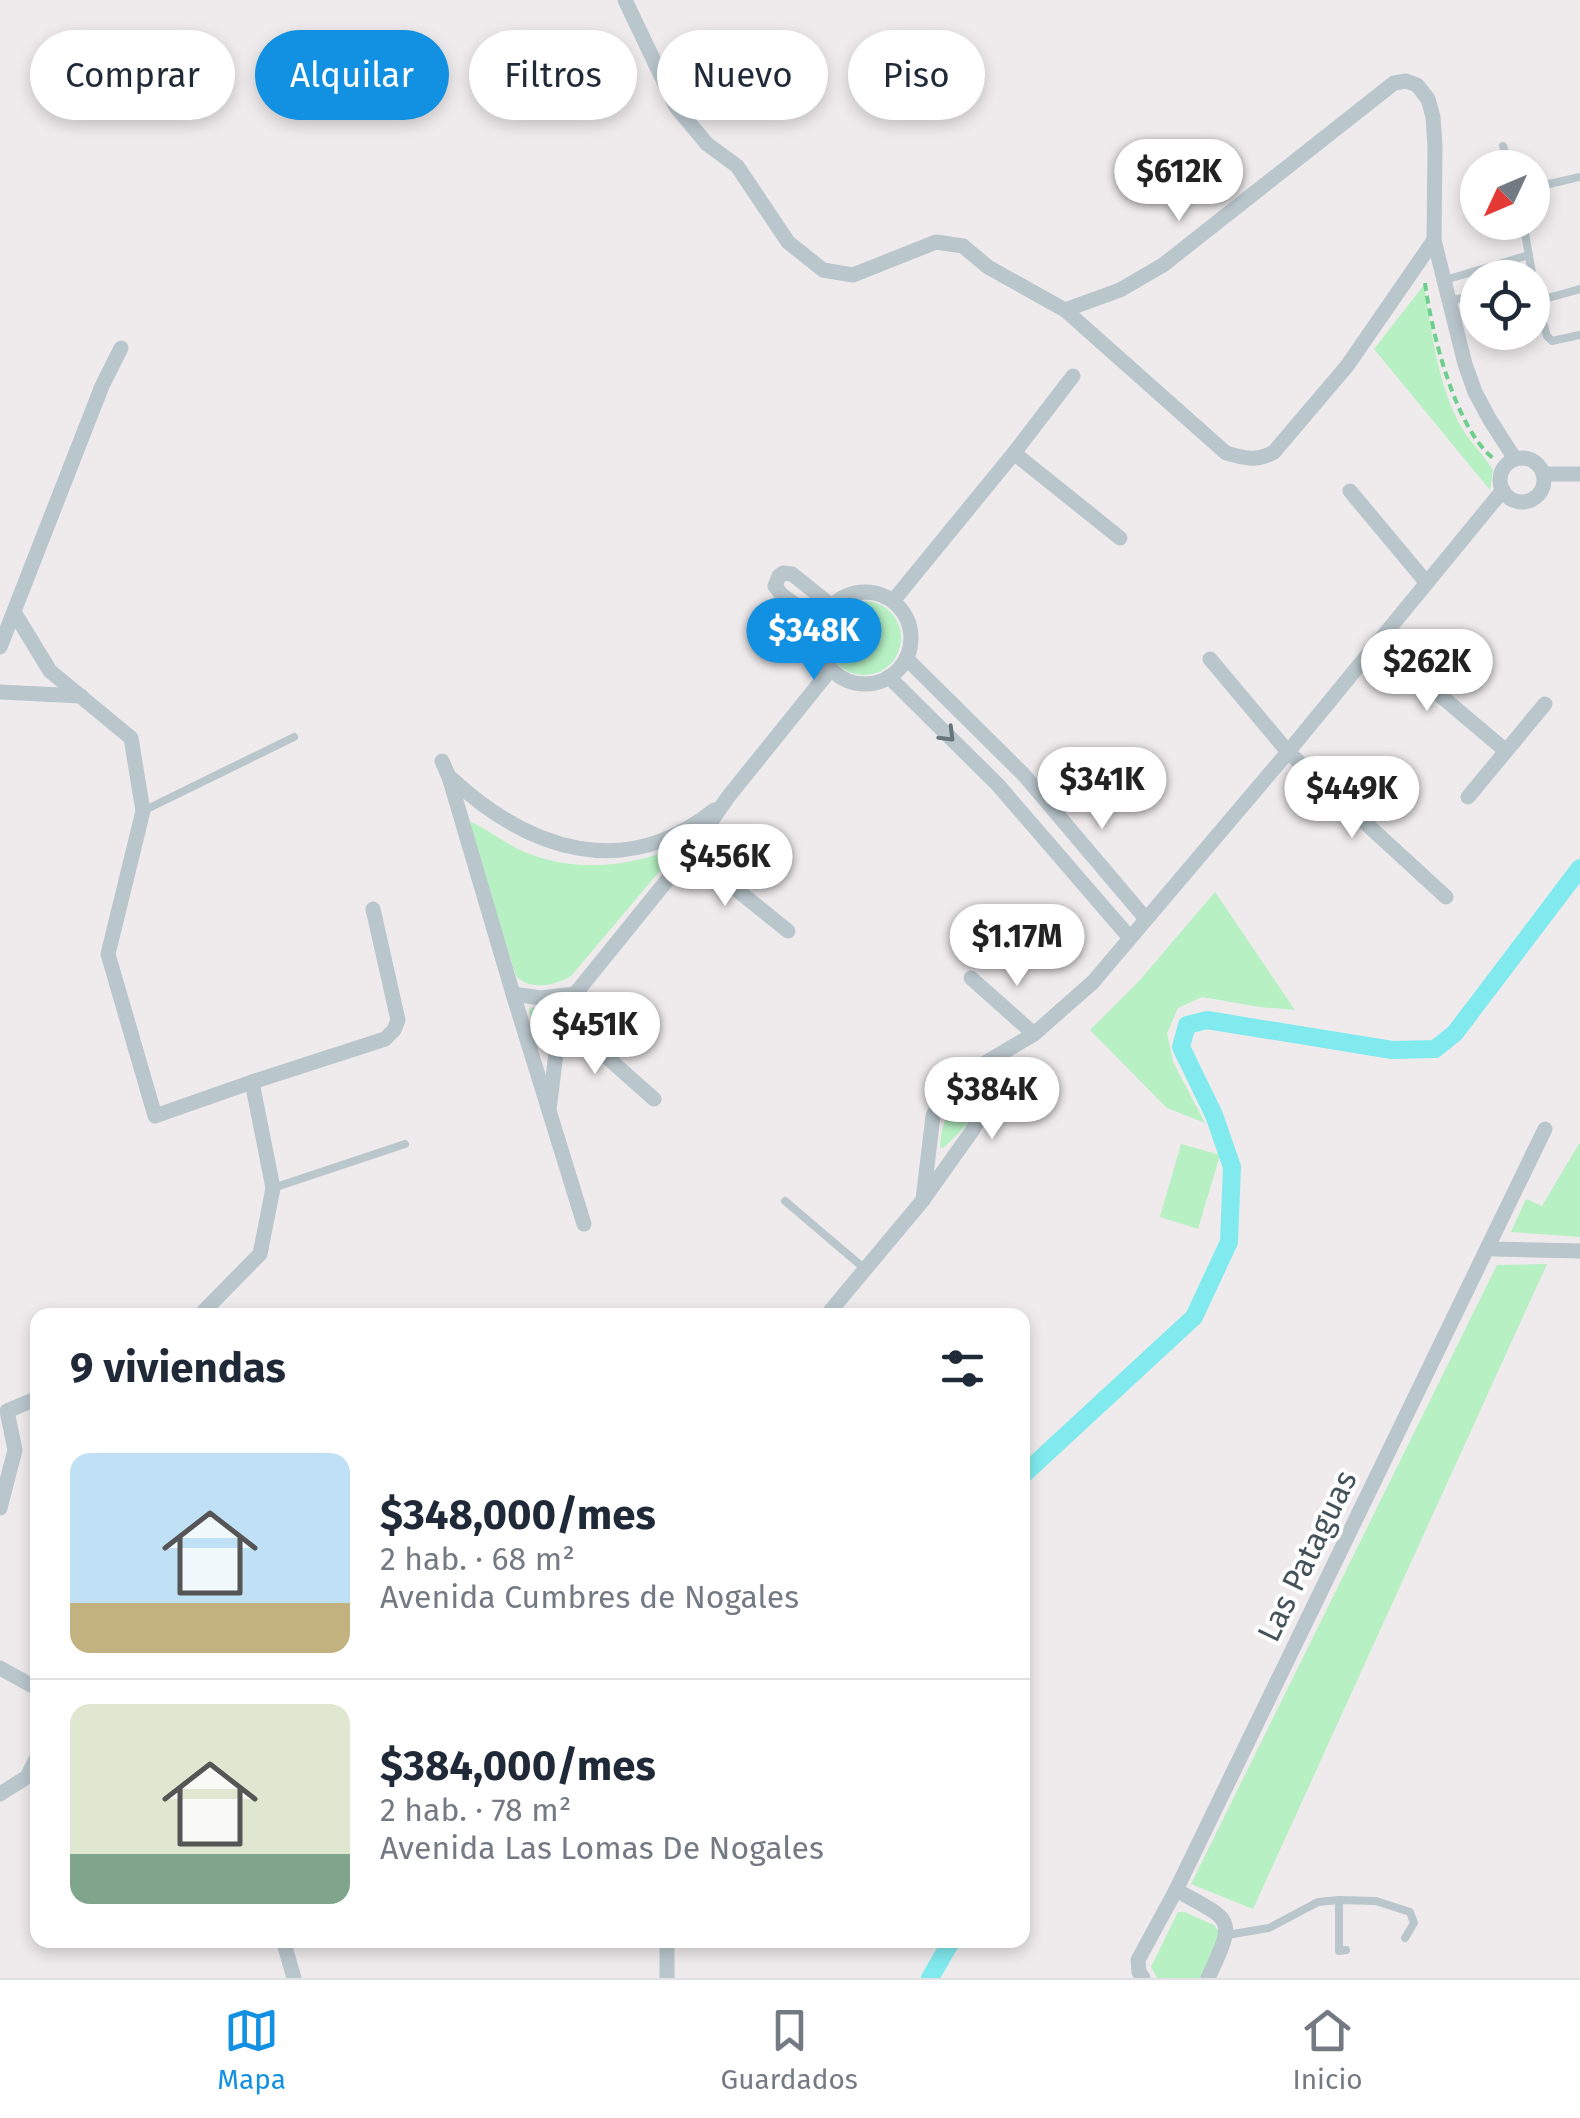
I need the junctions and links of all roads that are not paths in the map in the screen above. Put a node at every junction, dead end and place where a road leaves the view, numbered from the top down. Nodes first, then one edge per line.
1 (625, 0) edge
2 (1503, 146) dead end
3 (1504, 150) edge
4 (1580, 177) edge
5 (1550, 184) edge
6 (1434, 240) junction
7 (1526, 240) edge
8 (1529, 255) junction
9 (1530, 260) edge
10 (1445, 280) junction
11 (1580, 289) edge
12 (1550, 297) edge
13 (1460, 298) edge
14 (1450, 301) junction
15 (1065, 310) junction
16 (1580, 335) edge
17 (1550, 339) edge
18 (121, 348) dead end
19 (1073, 376) dead end
20 (1014, 453) junction
21 (1516, 459) junction
22 (1544, 474) junction
23 (1580, 474) edge
24 (1503, 490) junction
25 (1350, 491) dead end
26 (1120, 538) dead end
27 (1426, 582) junction
28 (892, 601) junction
29 (832, 606) junction
30 (14, 612) junction
31 (821, 623) junction
32 (1377, 642) junction
33 (0, 647) edge
34 (906, 658) junction
35 (1210, 660) dead end
36 (832, 669) junction
37 (889, 677) junction
38 (0, 692) edge
39 (81, 696) junction
40 (1545, 704) dead end
41 (294, 737) dead end
42 (993, 742) junction
43 (1506, 751) junction
44 (1288, 752) junction
45 (442, 761) dead end
46 (974, 761) junction
47 (450, 777) junction
48 (1468, 796) dead end
49 (728, 797) junction
50 (143, 811) junction
51 (1066, 825) junction
52 (1047, 842) junction
53 (690, 852) junction
54 (1446, 898) dead end
55 (373, 909) dead end
56 (1146, 919) junction
57 (788, 931) dead end
58 (1130, 938) junction
59 (971, 978) dead end
60 (513, 994) junction
61 (575, 994) junction
62 (565, 1020) junction
63 (1034, 1034) junction
64 (996, 1058) junction
65 (252, 1082) junction
66 (654, 1100) dead end
67 (549, 1110) junction
68 (1545, 1129) dead end
69 (406, 1144) dead end
70 (273, 1188) junction
71 (922, 1200) junction
72 (785, 1201) dead end
73 (584, 1224) dead end
74 (1488, 1246) junction
75 (1580, 1252) edge
76 (865, 1269) junction
77 (207, 1308) edge
78 (833, 1308) edge
79 (30, 1401) edge
80 (4, 1409) edge
81 (0, 1508) edge
82 (0, 1668) edge
83 (30, 1684) edge
84 (30, 1781) edge
85 (0, 1794) edge
86 (1176, 1890) junction
87 (1339, 1900) junction
88 (1227, 1935) junction
89 (1405, 1938) dead end
90 (285, 1948) edge
91 (666, 1948) edge
92 (1346, 1950) dead end
93 (294, 1978) edge
94 (667, 1978) edge
95 (1143, 1978) edge
96 (1208, 1978) edge

1 - 15 street
2 - 3 lane
4 - 5 lane
6 - 10 street
6 - 15 street
6 - 15 street
7 - 8 lane
8 - 9 lane
8 - 10 lane
10 - 14 street
11 - 12 lane
13 - 14 lane
14 - 21 street
16 - 17 lane
18 - 30 street
19 - 20 street
20 - 26 street
20 - 28 street
21 - 22 street
21 - 24 street
22 - 23 street
22 - 24 street
24 - 27 street
25 - 27 street
27 - 32 street
28 - 29 street
28 - 34 street
29 - 31 street
29 - 31 street
30 - 33 street
30 - 39 street
31 - 36 street
32 - 43 street
32 - 44 street
34 - 37 street
34 - 42 street
35 - 44 street
36 - 37 street
36 - 49 street
37 -> 46 street
38 - 39 street
39 - 50 street
40 - 43 street
41 - 50 lane
42 - 46 street
42 - 51 street
43 - 48 street
44 - 54 street
44 - 56 street
45 - 47 street
46 - 52 street
47 - 49 street
47 - 60 street
49 - 53 street
50 - 65 street
51 - 52 street
51 - 56 street
52 - 58 street
53 - 57 street
53 - 61 street
55 - 65 street
56 - 58 street
58 - 63 street
59 - 63 street
60 - 61 street
60 - 67 street
61 - 62 street
62 - 66 street
62 - 67 street
63 - 64 street
64 - 71 street
64 - 71 street
65 - 70 street
67 - 73 street
68 - 74 street, Las Pataguas
69 - 70 lane
70 - 77 street
71 - 76 street
72 - 76 lane
74 - 75 street
74 - 86 street, Las Pataguas
76 - 78 street
79 - 80 street
80 - 81 street
82 - 83 street
84 - 85 street
86 - 88 street
86 - 95 street, Las Pataguas
87 - 88 lane
87 - 89 lane
87 - 92 lane
88 - 96 street
90 - 93 street
91 - 94 street

